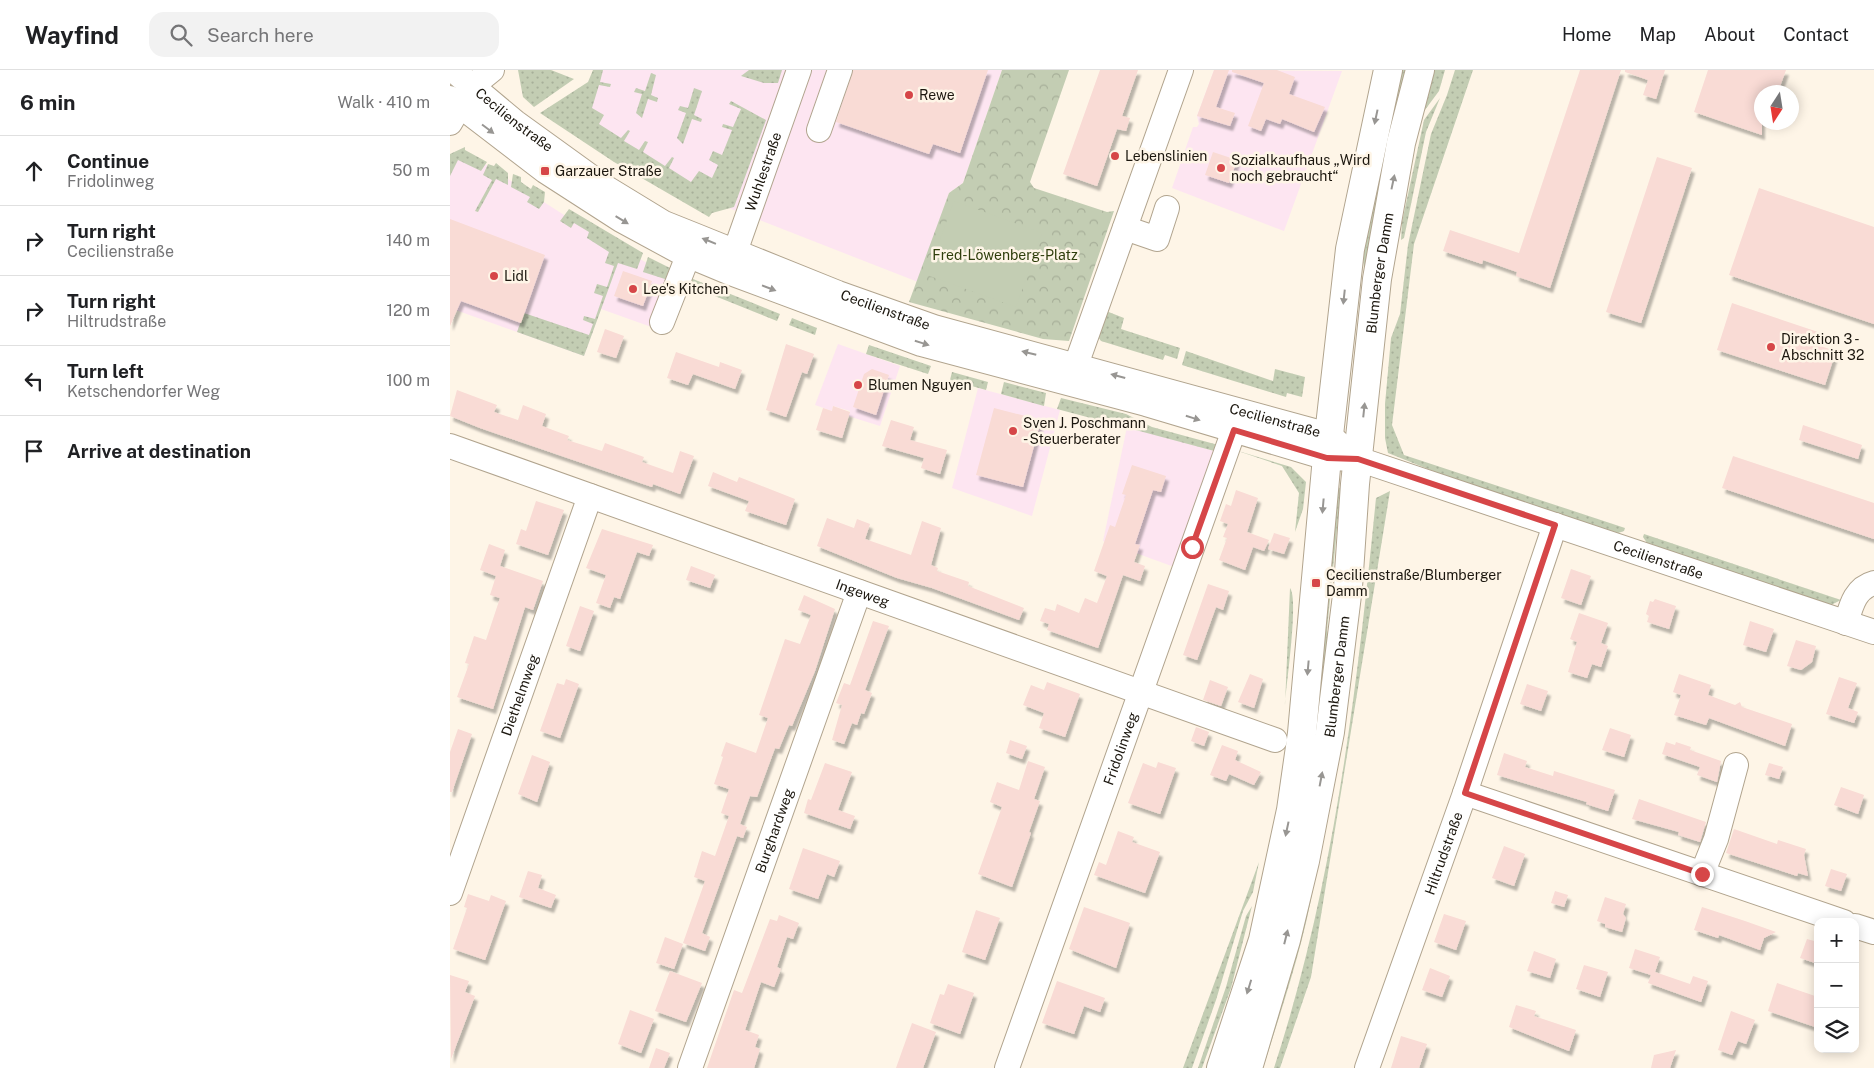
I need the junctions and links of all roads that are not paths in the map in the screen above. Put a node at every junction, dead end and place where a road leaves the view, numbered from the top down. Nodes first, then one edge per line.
1 (453, 70) edge
2 (492, 70) edge
3 (799, 70) edge
4 (840, 70) edge
5 (1182, 70) edge
6 (1388, 70) edge
7 (1420, 70) edge
8 (460, 97) edge
9 (818, 130) dead end
10 (1167, 208) dead end
11 (1125, 228) junction
12 (688, 256) junction
13 (732, 262) junction
14 (662, 322) dead end
15 (1076, 365) junction
16 (1234, 430) junction
17 (450, 446) edge
18 (1328, 446) junction
19 (1358, 459) junction
20 (590, 496) junction
21 (1555, 525) junction
22 (1874, 584) edge
23 (859, 592) junction
24 (1846, 623) junction
25 (1874, 632) edge
26 (1141, 692) junction
27 (1275, 740) dead end
28 (1736, 765) dead end
29 (1465, 793) junction
30 (1702, 874) junction
31 (450, 893) edge
32 (1832, 918) edge
33 (1859, 927) edge
34 (1874, 932) edge
35 (690, 1068) edge
36 (1006, 1068) edge
37 (1220, 1068) edge
38 (1248, 1068) edge
39 (1367, 1068) edge

1 - 8 street, Cecilienstraße
2 - 8 street
3 - 13 street, Wuhlestraße
4 - 9 street
5 - 11 street
6 -> 18 main road, Blumberger Damm
19 -> 7 main road, Blumberger Damm
8 -> 12 street, Cecilienstraße
13 -> 8 street, Cecilienstraße
10 - 11 street
11 - 15 street
12 - 13 street, Cecilienstraße
12 - 14 street
15 -> 13 street, Cecilienstraße
13 -> 16 street, Cecilienstraße
18 -> 15 street, Cecilienstraße
16 - 18 street, Cecilienstraße
16 - 26 street, Fridolinweg
17 - 20 street, Ingeweg
18 - 19 street, Cecilienstraße
18 -> 37 main road, Blumberger Damm
19 - 21 street, Cecilienstraße
38 -> 19 main road, Blumberger Damm
20 - 23 street, Ingeweg
20 - 31 street, Diethelmweg
21 - 24 street, Cecilienstraße
21 - 29 street, Hiltrudstraße
22 - 24 street
23 - 26 street, Ingeweg
23 - 35 street, Burghardweg
24 - 25 street, Cecilienstraße
26 - 27 street, Ingeweg
26 - 36 street, Fridolinweg
28 - 30 street
29 - 30 street
29 - 39 street, Hiltrudstraße
30 - 32 street
33 - 34 street

